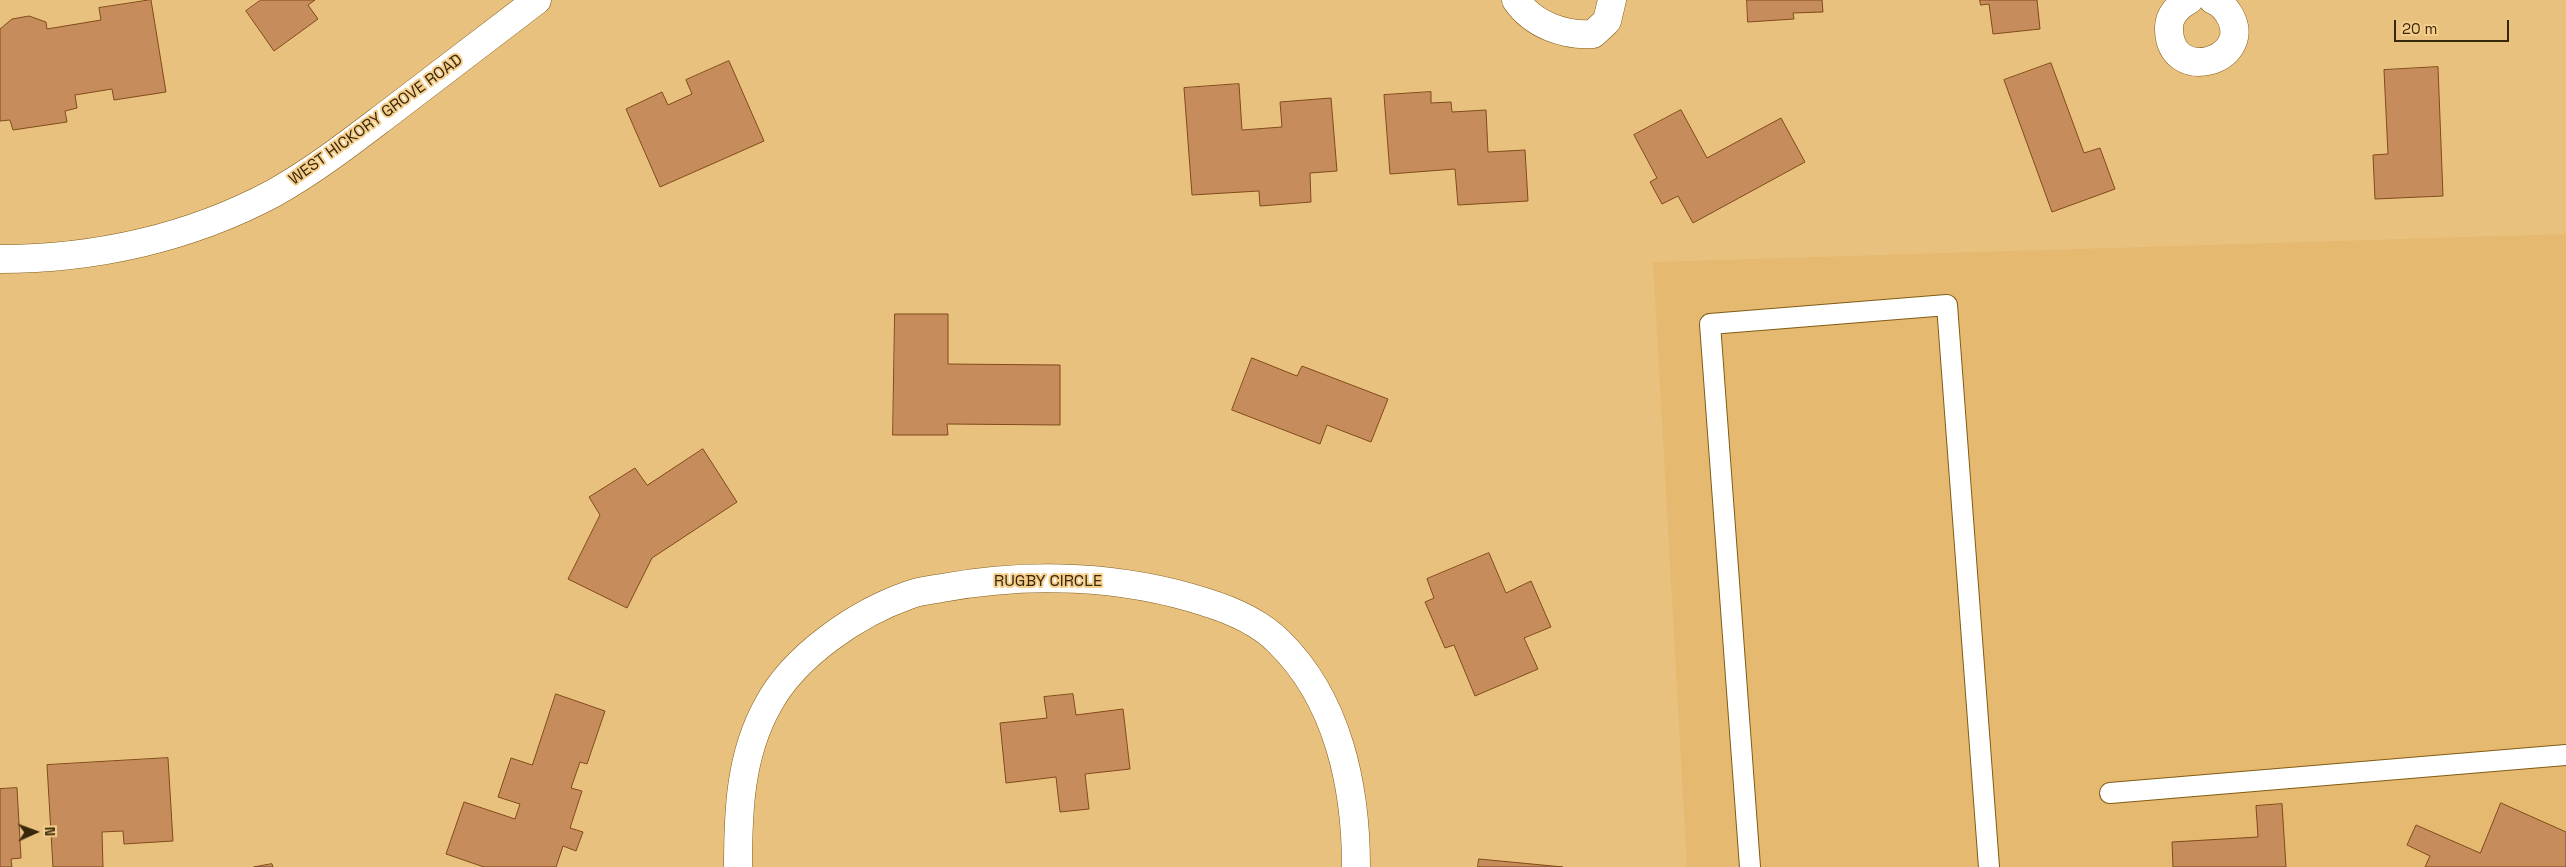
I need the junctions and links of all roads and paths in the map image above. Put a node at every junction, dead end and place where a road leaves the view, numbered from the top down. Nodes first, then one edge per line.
1 (537, 0) edge
2 (1516, 0) edge
3 (1612, 0) edge
4 (2189, 0) edge
5 (2212, 0) edge
6 (0, 258) edge
7 (2566, 755) edge
8 (2110, 793) dead end
9 (738, 867) edge
10 (1356, 867) edge
11 (1750, 867) edge
12 (1989, 867) edge

1 - 6 street, WEST HICKORY GROVE ROAD
2 - 3 street
4 - 5 street
7 - 8 lane
9 - 10 street, RUGBY CIRCLE
11 - 12 lane

